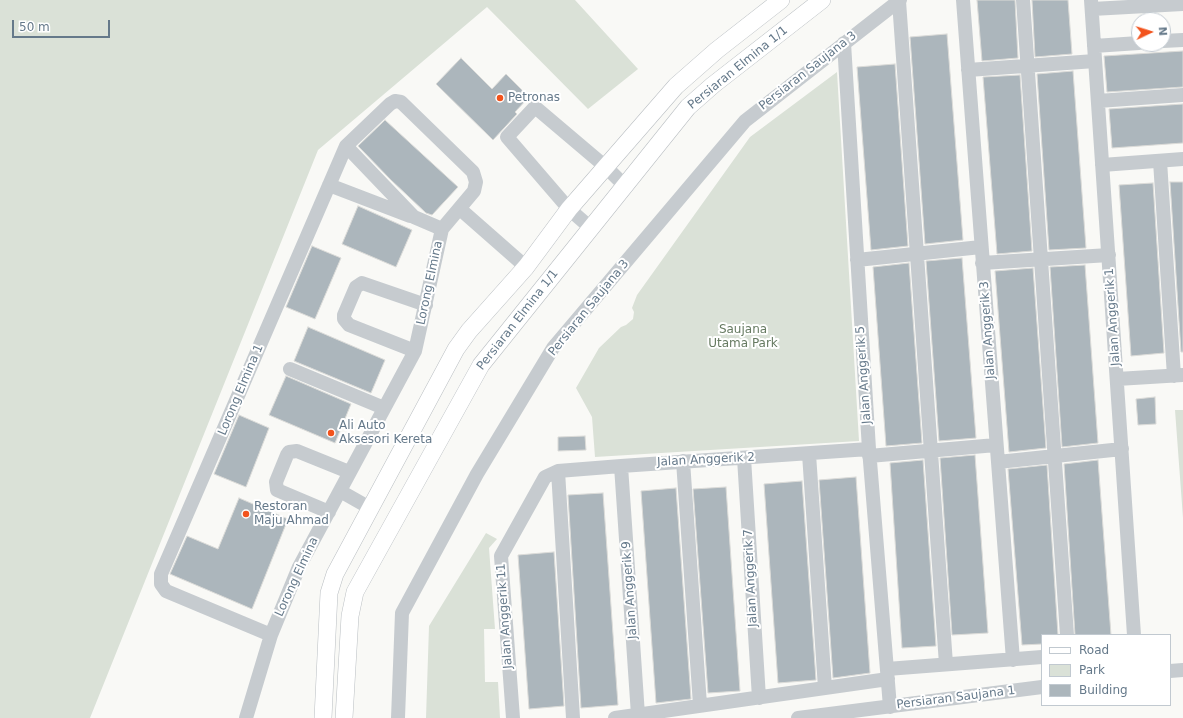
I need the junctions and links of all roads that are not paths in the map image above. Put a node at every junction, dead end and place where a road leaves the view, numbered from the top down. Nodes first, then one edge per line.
1 (782, 0) edge
2 (822, 0) edge
3 (899, 0) edge
4 (963, 0) edge
5 (1023, 0) edge
6 (1118, 4) edge
7 (1183, 4) edge
8 (1091, 5) edge
9 (1183, 40) edge
10 (1171, 41) edge
11 (844, 43) junction
12 (1131, 44) edge
13 (1094, 46) junction
14 (1095, 61) junction
15 (1028, 66) junction
16 (968, 70) junction
17 (1183, 95) edge
18 (1098, 100) junction
19 (346, 146) junction
20 (1183, 159) edge
21 (1160, 161) junction
22 (1102, 165) junction
23 (607, 168) junction
24 (476, 182) joint
25 (329, 185) junction
26 (626, 187) junction
27 (460, 209) junction
28 (570, 209) junction
29 (414, 217) junction
30 (442, 229) junction
31 (592, 229) junction
32 (981, 247) junction
33 (917, 254) junction
34 (1109, 255) junction
35 (1041, 259) junction
36 (857, 260) junction
37 (982, 263) junction
38 (526, 267) junction
39 (426, 305) junction
40 (415, 351) junction
41 (290, 369) dead end
42 (1179, 375) edge
43 (1117, 379) junction
44 (384, 408) junction
45 (996, 445) junction
46 (1122, 449) junction
47 (931, 450) junction
48 (869, 452) junction
49 (809, 454) junction
50 (1054, 456) junction
51 (744, 458) junction
52 (683, 462) junction
53 (998, 462) junction
54 (621, 466) junction
55 (349, 472) junction
56 (558, 472) junction
57 (545, 477) joint
58 (340, 491) junction
59 (370, 508) junction
60 (328, 512) junction
61 (1067, 634) edge
62 (1134, 634) edge
63 (271, 635) junction
64 (1041, 657) edge
65 (346, 660) junction
66 (1013, 660) junction
67 (946, 664) junction
68 (1183, 670) edge
69 (1171, 671) edge
70 (888, 674) junction
71 (1041, 687) edge
72 (825, 688) junction
73 (324, 689) junction
74 (759, 698) junction
75 (700, 705) junction
76 (890, 706) junction
77 (638, 715) junction
78 (246, 718) edge
79 (314, 718) edge
80 (323, 718) edge
81 (344, 718) edge
82 (355, 718) edge
83 (398, 718) edge
84 (513, 718) edge
85 (573, 718) edge
86 (615, 718) edge
87 (798, 718) edge

1 - 23 main road, Persiaran Elmina 1/1
2 - 26 main road, Persiaran Elmina 1/1
3 - 11 street, Persiaran Saujana 3
3 - 33 street
4 - 16 street, Jalan Anggerik 3
5 - 15 street
6 - 7 street
6 - 8 street
8 - 13 street, Jalan Anggerik 1
9 - 10 street
11 - 36 street, Jalan Anggerik 5
11 - 83 street, Persiaran Saujana 3
12 - 13 street
13 - 14 street, Jalan Anggerik 1
14 - 15 street
14 - 18 street, Jalan Anggerik 1
15 - 16 street
15 - 35 street
16 - 32 street, Jalan Anggerik 3
17 - 18 street
18 - 22 street, Jalan Anggerik 1
19 - 24 street, Lorong Elmina 1
19 - 25 street, Lorong Elmina 1
19 - 29 street
20 - 21 street
21 - 22 street
21 - 42 street
22 - 34 street, Jalan Anggerik 1
23 - 26 street
23 - 28 main road, Persiaran Elmina 1/1
23 - 28 street
24 - 27 street, Lorong Elmina
25 - 29 street
25 - 63 street, Lorong Elmina 1
26 - 31 main road, Persiaran Elmina 1/1
27 - 30 street, Lorong Elmina
27 - 38 street
28 - 31 street
28 - 38 main road, Persiaran Elmina 1/1
29 - 30 street
30 - 39 street, Lorong Elmina
31 - 65 main road, Persiaran Elmina 1/1
32 - 33 street
32 - 37 street, Jalan Anggerik 3
33 - 36 street
33 - 47 street
34 - 35 street
34 - 43 street, Jalan Anggerik 1
35 - 37 street
35 - 50 street
36 - 48 street, Jalan Anggerik 5
37 - 45 street, Jalan Anggerik 3
38 - 59 main road, Persiaran Elmina 1/1
39 - 40 street, Lorong Elmina
39 - 40 street
40 - 44 street, Lorong Elmina
41 - 44 street
42 - 43 street
43 - 46 street, Jalan Anggerik 1
44 - 55 street, Lorong Elmina
45 - 47 street, Jalan Anggerik 2
45 - 53 street, Jalan Anggerik 3
46 - 50 street
46 - 62 street, Jalan Anggerik 1
47 - 48 street, Jalan Anggerik 2
47 - 67 street
48 - 49 street, Jalan Anggerik 2
48 - 70 street, Jalan Anggerik 5
49 - 51 street, Jalan Anggerik 2
49 - 72 street
50 - 53 street
50 - 61 street
51 - 52 street, Jalan Anggerik 2
51 - 74 street, Jalan Anggerik 7
52 - 54 street, Jalan Anggerik 2
52 - 75 street
53 - 66 street, Jalan Anggerik 3
54 - 56 street, Jalan Anggerik 2
54 - 77 street, Jalan Anggerik 9
55 - 58 street, Lorong Elmina
55 - 60 street
56 - 57 street, Jalan Anggerik 2
56 - 85 street
57 - 84 street, Jalan Anggerik 11
58 - 59 street
58 - 60 street, Lorong Elmina
59 - 73 main road, Persiaran Elmina 1/1
60 - 63 street, Lorong Elmina
63 - 78 street, Lorong Elmina
64 - 66 street
65 - 81 main road, Persiaran Elmina 1/1
65 - 82 main road
66 - 67 street
67 - 70 street
68 - 69 street
70 - 72 street
70 - 76 street, Jalan Anggerik 5
71 - 76 street, Persiaran Saujana 1
72 - 74 street
73 - 79 main road
73 - 80 main road, Persiaran Elmina 1/1
74 - 75 street
75 - 77 street
76 - 87 street, Persiaran Saujana 1
77 - 86 street

